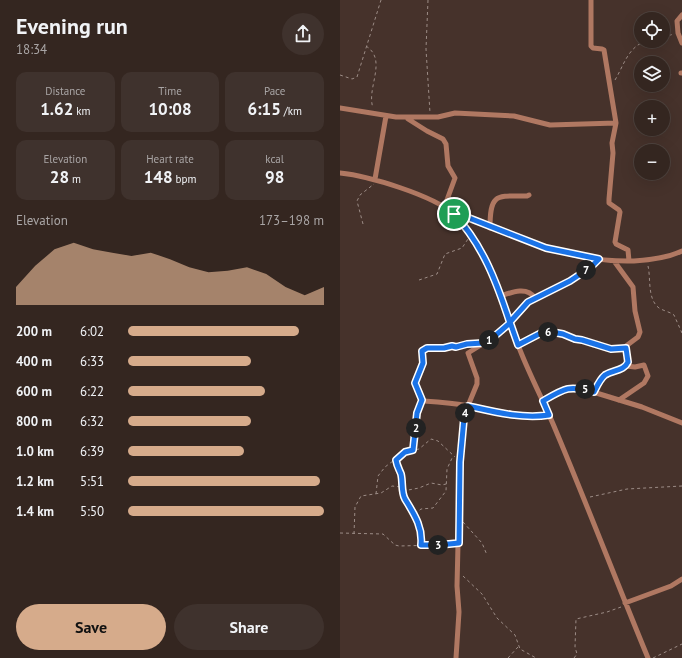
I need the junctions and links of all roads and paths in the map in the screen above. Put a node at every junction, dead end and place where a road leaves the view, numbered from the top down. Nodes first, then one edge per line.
1 (381, 0) edge
2 (428, 0) edge
3 (591, 0) edge
4 (682, 15) edge
5 (678, 33) junction
6 (670, 35) edge
7 (682, 43) edge
8 (366, 46) junction
9 (634, 48) edge
10 (340, 75) edge
11 (610, 86) junction
12 (340, 108) edge
13 (375, 114) junction
14 (386, 116) junction
15 (408, 118) junction
16 (431, 118) junction
17 (616, 123) junction
18 (340, 173) edge
19 (377, 179) junction
20 (529, 195) dead end
21 (444, 208) junction
22 (454, 214) junction
23 (363, 224) dead end
24 (490, 228) junction
25 (471, 236) junction
26 (682, 251) edge
27 (599, 259) junction
28 (614, 260) junction
29 (647, 260) junction
30 (629, 261) junction
31 (419, 280) dead end
32 (501, 296) junction
33 (535, 298) junction
34 (510, 322) junction
35 (682, 334) edge
36 (483, 343) junction
37 (518, 345) junction
38 (626, 348) junction
39 (626, 366) junction
40 (594, 392) junction
41 (422, 400) junction
42 (619, 400) junction
43 (543, 401) junction
44 (468, 406) junction
45 (549, 415) junction
46 (682, 423) edge
47 (413, 450) junction
48 (453, 455) junction
49 (396, 460) junction
50 (460, 462) junction
51 (446, 484) junction
52 (682, 486) edge
53 (402, 487) junction
54 (403, 491) junction
55 (376, 494) junction
56 (584, 499) junction
57 (415, 514) junction
58 (460, 519) junction
59 (340, 533) edge
60 (354, 534) junction
61 (459, 543) junction
62 (421, 545) junction
63 (487, 555) dead end
64 (458, 569) junction
65 (682, 579) edge
66 (625, 603) junction
67 (682, 644) edge
68 (518, 647) junction
69 (456, 658) edge
70 (508, 658) edge
71 (536, 658) edge
72 (574, 658) edge
73 (648, 658) edge
74 (653, 658) edge

1 - 8 path
2 - 16 path
3 - 11 street
4 - 5 street
5 - 6 path
5 - 7 street
8 - 10 path
8 - 13 path
9 - 11 path
11 - 17 street
12 - 13 street
13 - 14 street
14 - 15 street
14 - 19 street
15 - 16 street
15 - 21 street
16 - 17 street
17 - 30 street
18 - 19 street
19 - 21 street
19 - 23 path
20 - 24 street
21 - 22 street
22 - 24 street
22 - 25 street
24 - 27 street
25 - 31 path
25 - 32 street
26 - 29 street
27 - 28 street
27 - 33 street
28 - 30 street
28 - 38 street
29 - 30 street
29 - 35 path
32 - 33 street
32 - 34 street
33 - 34 street
34 - 36 street
34 - 37 street
36 - 41 path
36 - 44 street
37 - 38 street
37 - 43 street
38 - 39 street
39 - 40 street
39 - 42 street
40 - 42 street
40 - 43 street
41 - 44 street
41 - 47 path
42 - 46 street
43 - 45 street
44 - 45 street
44 - 50 street
45 - 56 street
47 - 48 path
47 - 49 path
48 - 50 path
48 - 51 path
49 - 53 path
49 - 55 path
50 - 58 street
51 - 54 path
51 - 57 path
52 - 56 path
53 - 54 path
53 - 55 path
54 - 57 path
55 - 60 path
56 - 66 street
57 - 62 path
58 - 61 street
58 - 63 path
59 - 60 path
60 - 62 path
61 - 62 path
61 - 64 street
64 - 68 path
64 - 69 street
65 - 66 street
66 - 72 path
66 - 73 street
67 - 74 path
68 - 70 path
68 - 71 path

